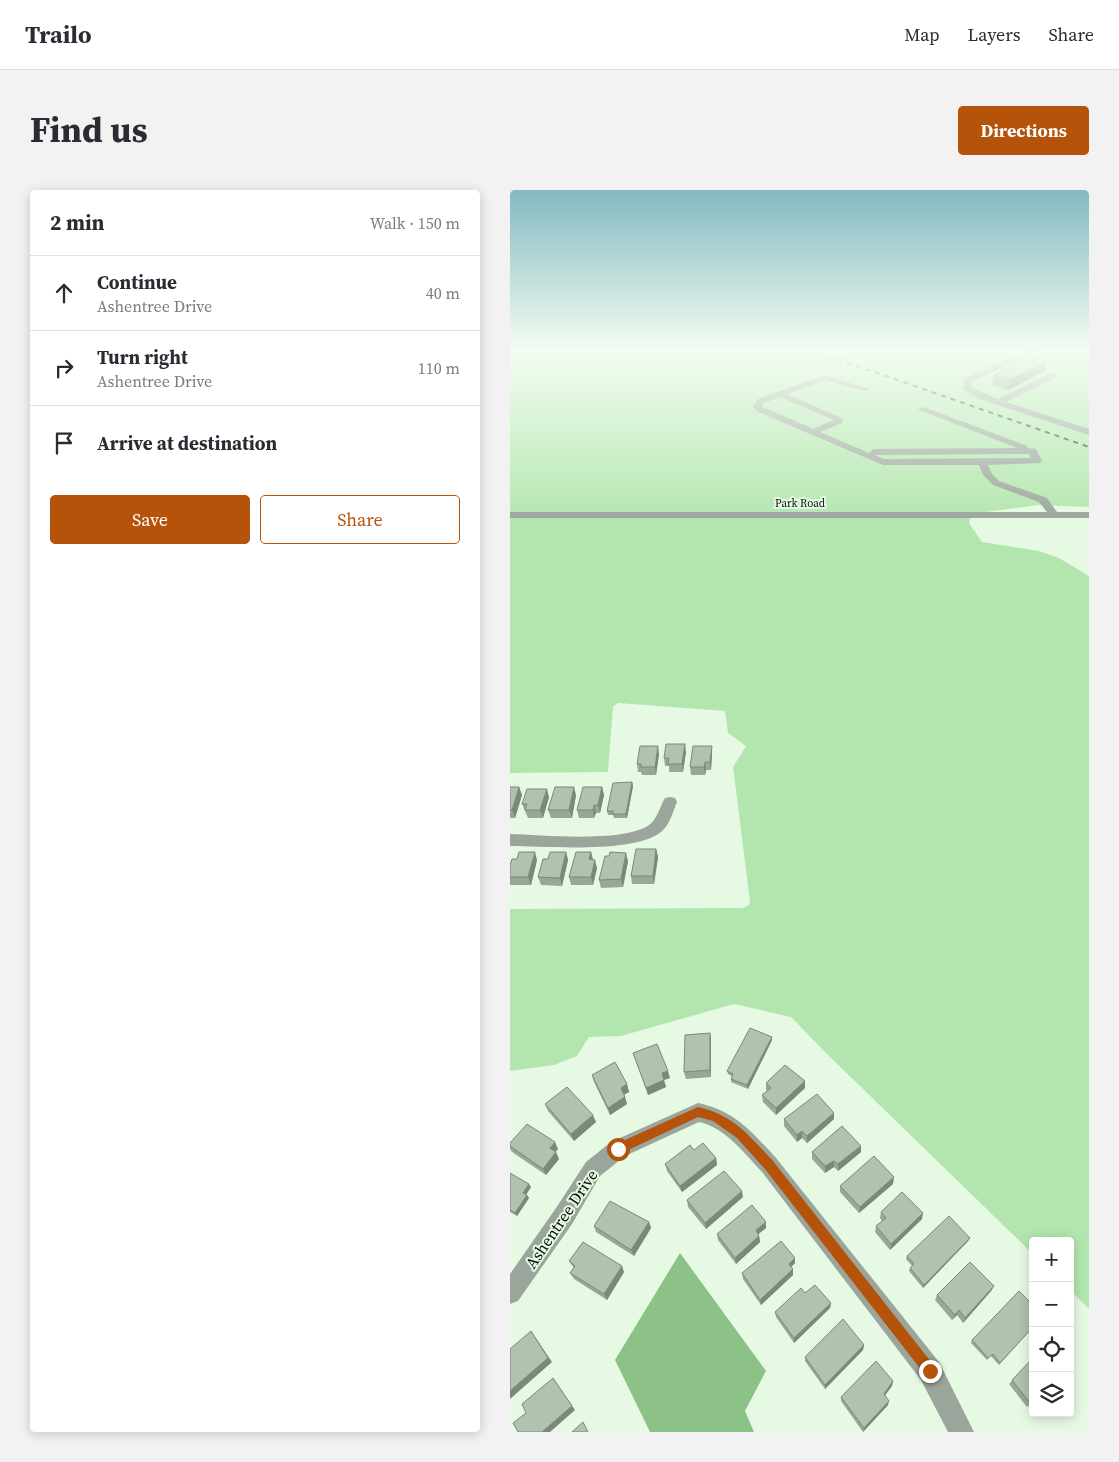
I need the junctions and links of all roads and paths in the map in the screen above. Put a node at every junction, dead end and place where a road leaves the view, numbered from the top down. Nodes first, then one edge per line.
1 (758, 407) edge
2 (811, 407) edge
3 (1014, 407) edge
4 (921, 409) dead end
5 (813, 432) junction
6 (1089, 432) edge
7 (1033, 451) junction
8 (859, 452) junction
9 (982, 462) junction
10 (510, 515) edge
11 (1054, 515) junction
12 (1089, 515) edge
13 (670, 802) dead end
14 (510, 840) edge
15 (510, 1293) edge
16 (961, 1432) edge

1 - 5 street
2 - 5 street
3 - 6 street
4 - 7 street
5 - 8 street
7 - 8 street
7 - 9 street
8 - 9 street
9 - 11 street
10 - 11 street, Park Road
11 - 12 street, Park Road
13 - 14 street
15 - 16 street, Ashentree Drive

